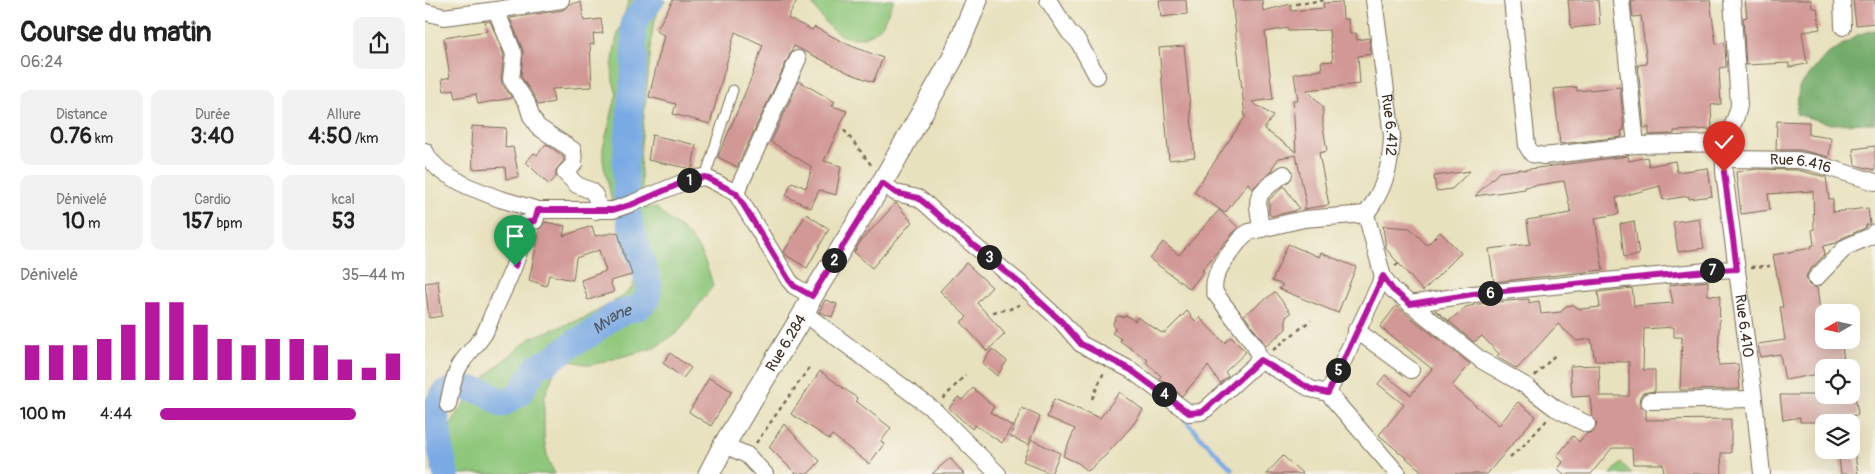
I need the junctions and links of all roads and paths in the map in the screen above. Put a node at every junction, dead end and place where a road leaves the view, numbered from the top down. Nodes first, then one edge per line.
1 (561, 0) edge
2 (977, 0) edge
3 (1048, 0) edge
4 (1326, 0) edge
5 (1374, 0) edge
6 (1512, 0) edge
7 (1621, 0) edge
8 (1733, 0) edge
9 (1842, 0) edge
10 (1296, 4) dead end
11 (496, 10) junction
12 (425, 12) edge
13 (1843, 27) dead end
14 (798, 59) dead end
15 (1097, 76) dead end
16 (733, 90) dead end
17 (844, 130) dead end
18 (1636, 145) junction
19 (425, 151) edge
20 (1725, 151) junction
21 (1284, 174) dead end
22 (705, 177) junction
23 (1875, 182) edge
24 (882, 183) junction
25 (736, 193) junction
26 (538, 210) junction
27 (596, 211) junction
28 (1366, 214) junction
29 (1261, 229) junction
30 (1875, 232) edge
31 (1737, 269) junction
32 (1383, 276) junction
33 (1817, 278) dead end
34 (1036, 298) junction
35 (808, 304) junction
36 (1410, 304) junction
37 (993, 312) dead end
38 (1311, 320) dead end
39 (1357, 330) junction
40 (1557, 353) dead end
41 (1110, 360) junction
42 (1260, 360) junction
43 (809, 368) dead end
44 (1411, 370) dead end
45 (965, 375) dead end
46 (1526, 386) junction
47 (1328, 393) junction
48 (1092, 399) dead end
49 (1754, 399) junction
50 (1649, 401) dead end
51 (448, 405) dead end
52 (1555, 408) junction
53 (934, 410) junction
54 (1587, 424) dead end
55 (724, 445) junction
56 (747, 455) junction
57 (1510, 457) dead end
58 (709, 474) edge
59 (765, 474) edge
60 (998, 474) edge
61 (1398, 474) edge
62 (1762, 474) edge

1 - 11 street
2 - 24 street, Rue 6.284
3 - 15 street
4 - 10 path
5 - 28 street, Rue 6.412
6 - 18 street, Rue 6.416
7 - 18 street
8 - 20 street, Rue 6.410
9 - 13 street
11 - 12 street
11 - 27 street
14 - 25 street
16 - 22 lane
17 - 24 path
18 - 20 street, Rue 6.416
19 - 26 street
20 - 23 street, Rue 6.416
20 - 31 street, Rue 6.410
21 - 29 street
22 - 25 street
22 - 27 street
24 - 34 street
24 - 35 street, Rue 6.284
25 - 35 street
26 - 27 street
26 - 51 street
28 - 29 street
28 - 32 street
29 - 42 street
30 - 33 street
31 - 36 street
31 - 49 street, Rue 6.410
32 - 36 street
32 - 39 street
34 - 37 path
34 - 41 street
35 - 53 street
35 - 55 street, Rue 6.284
36 - 46 street
38 - 42 path
39 - 44 street
39 - 47 street
40 - 46 path
41 - 42 street
41 - 48 path
42 - 47 street
43 - 56 path
45 - 53 path
46 - 52 street
47 - 61 street
49 - 50 street
49 - 62 street, Rue 6.410
52 - 54 street
52 - 57 path
53 - 60 street
55 - 56 street
55 - 58 street, Rue 6.284
56 - 59 street

